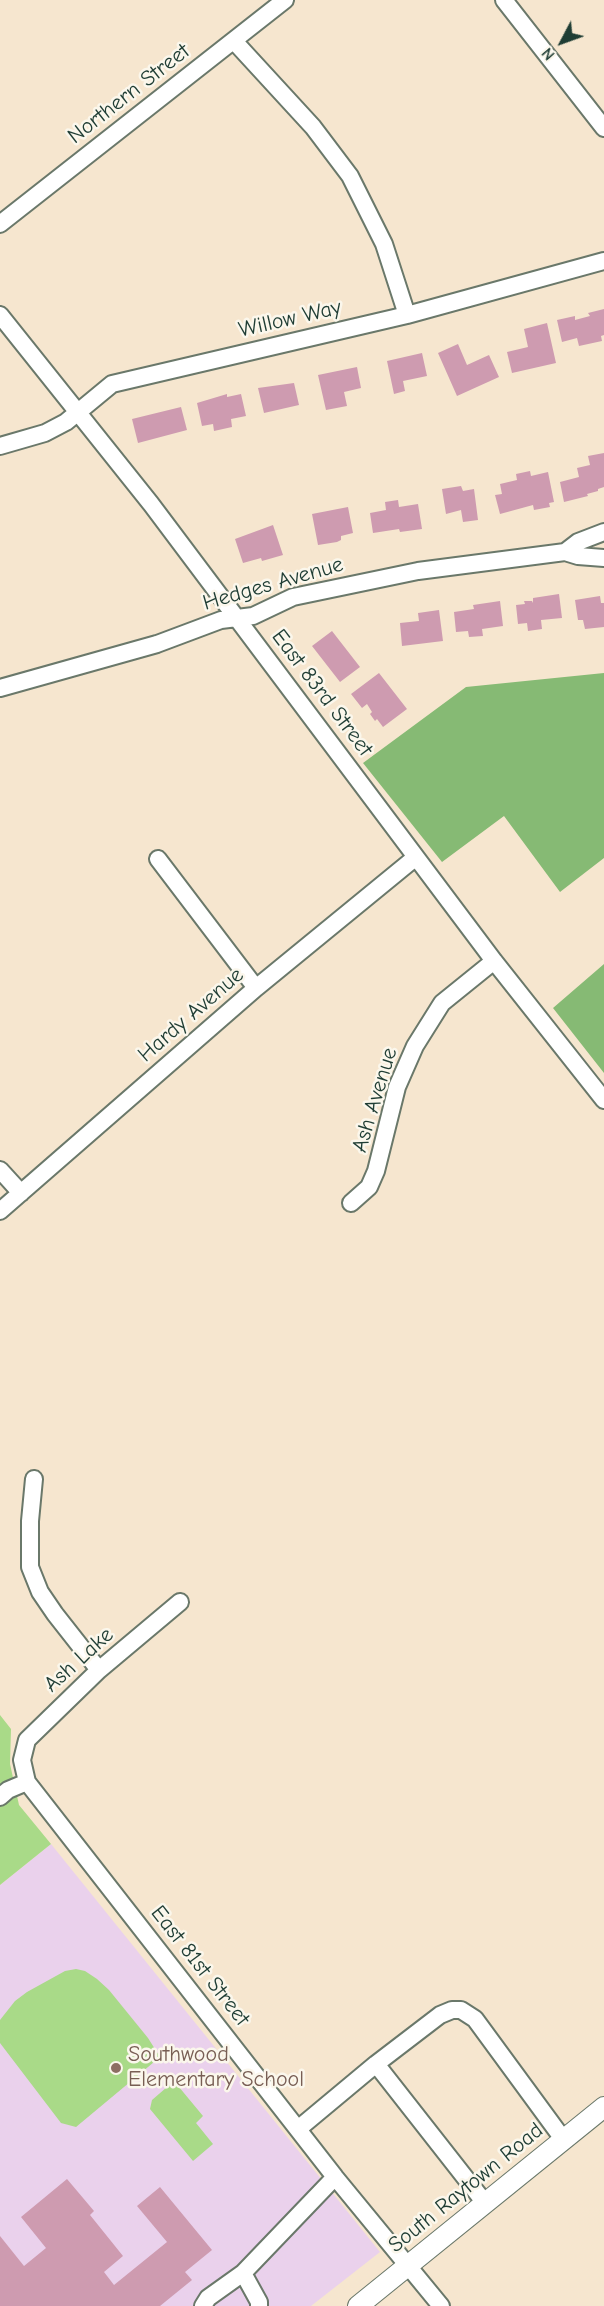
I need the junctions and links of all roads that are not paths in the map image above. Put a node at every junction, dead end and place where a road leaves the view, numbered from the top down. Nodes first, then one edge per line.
1 (285, 0) edge
2 (504, 0) edge
3 (234, 41) junction
4 (604, 128) edge
5 (0, 224) edge
6 (604, 261) edge
7 (0, 315) edge
8 (406, 315) junction
9 (76, 413) junction
10 (0, 446) edge
11 (604, 532) edge
12 (565, 552) junction
13 (604, 558) edge
14 (238, 618) junction
15 (0, 688) edge
16 (416, 857) junction
17 (158, 860) dead end
18 (494, 961) junction
19 (256, 988) junction
20 (604, 1100) edge
21 (0, 1170) edge
22 (21, 1193) junction
23 (351, 1203) dead end
24 (0, 1211) edge
25 (34, 1479) dead end
26 (180, 1602) dead end
27 (99, 1670) junction
28 (22, 1761) joint
29 (27, 1782) junction
30 (0, 1797) edge
31 (376, 2064) junction
32 (602, 2112) edge
33 (298, 2129) junction
34 (564, 2139) junction
35 (335, 2177) junction
36 (485, 2203) junction
37 (409, 2265) junction
38 (243, 2274) junction
39 (203, 2306) edge
40 (259, 2306) edge
41 (358, 2306) edge
42 (441, 2306) edge

1 - 3 street, Northern Street
2 - 4 street
3 - 5 street, Northern Street
3 - 8 street
6 - 8 street, Willow Way
7 - 9 street, East 83rd Street
8 - 9 street, Willow Way
9 - 10 street, Willow Way
9 - 14 street, East 83rd Street
11 - 12 street
12 - 13 street
12 - 14 street, Hedges Avenue
14 - 15 street, Hedges Avenue
14 - 16 street, East 83rd Street
16 - 18 street, East 83rd Street
16 - 19 street, Hardy Avenue
17 - 19 street
18 - 20 street, East 83rd Street
18 - 23 street, Ash Avenue
19 - 22 street, Hardy Avenue
21 - 22 street
22 - 24 street, Hardy Avenue
25 - 27 street
26 - 27 street, Ash Lake
27 - 28 street, Ash Lake
28 - 29 street, East 81st Street
29 - 30 street
29 - 33 street, East 81st Street
31 - 33 street
31 - 34 street
31 - 36 street
32 - 34 main road, South Raytown Road
33 - 35 street, East 81st Street
34 - 36 main road, South Raytown Road
35 - 37 street, East 81st Street
35 - 38 street
36 - 37 main road, South Raytown Road
37 - 41 main road, South Raytown Road
37 - 42 street, East 81st Street
38 - 39 street
38 - 40 street

